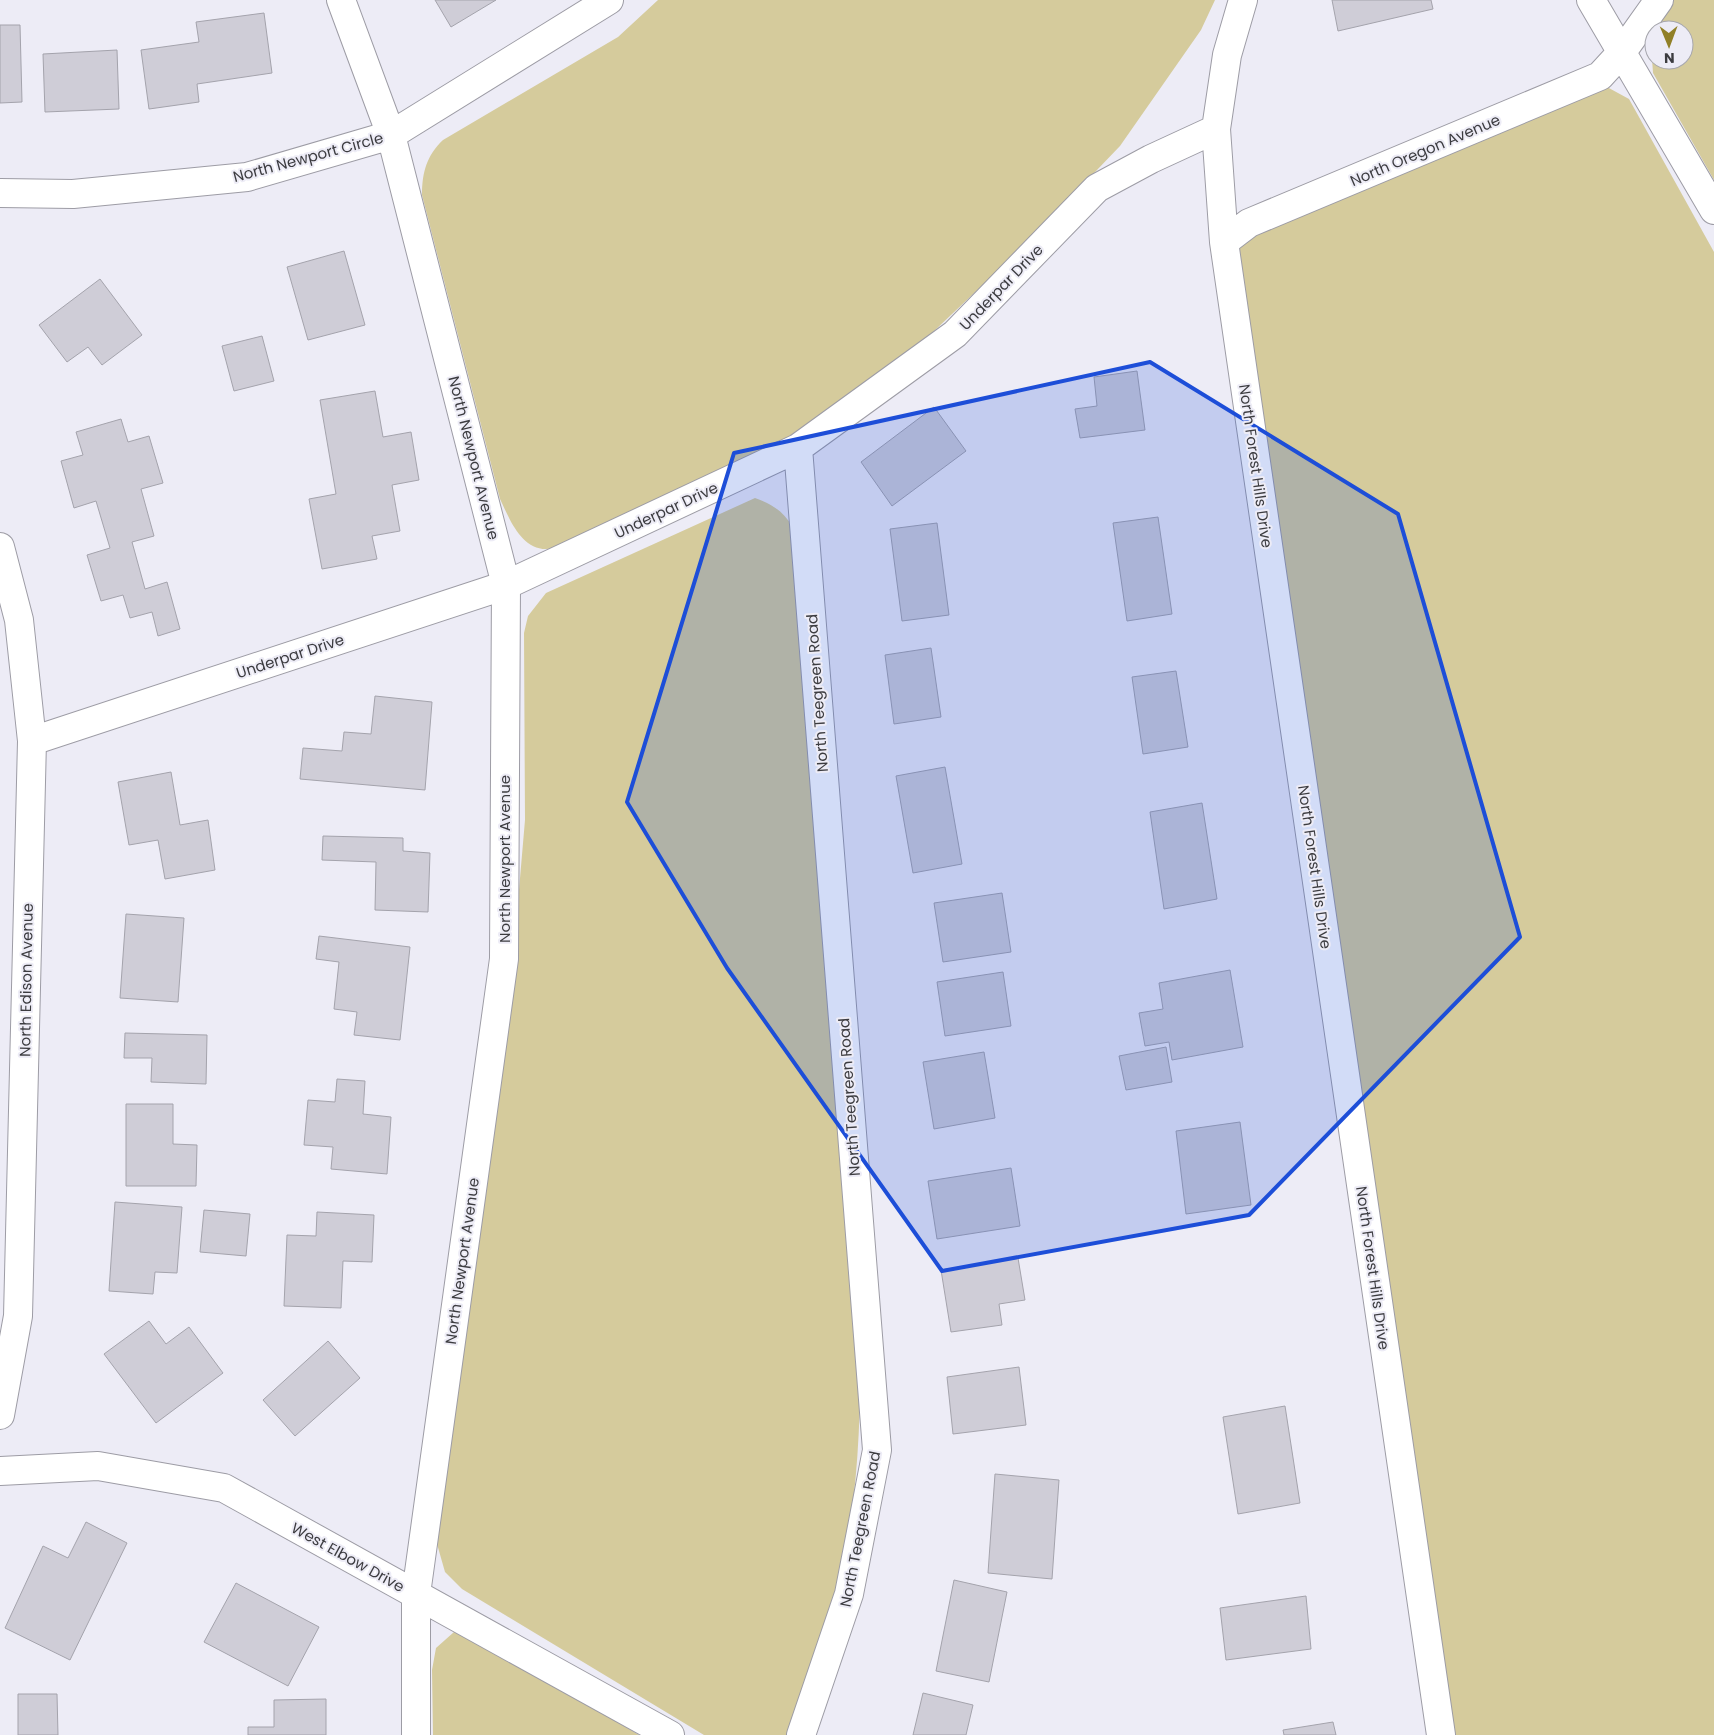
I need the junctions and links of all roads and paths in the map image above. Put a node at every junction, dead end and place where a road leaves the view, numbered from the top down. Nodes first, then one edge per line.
1 (341, 0) edge
2 (609, 0) edge
3 (1243, 0) edge
4 (1591, 0) edge
5 (1659, 0) edge
6 (1622, 52) junction
7 (1216, 129) junction
8 (391, 136) junction
9 (0, 193) edge
10 (1714, 210) edge
11 (1224, 242) junction
12 (798, 448) junction
13 (0, 547) edge
14 (506, 585) junction
15 (32, 741) junction
16 (0, 1415) edge
17 (0, 1471) edge
18 (416, 1594) junction
19 (416, 1735) edge
20 (670, 1735) edge
21 (801, 1735) edge
22 (1441, 1735) edge

1 - 8 street, North Newport Avenue
2 - 8 street, North Newport Circle
3 - 7 street, North Forest Hills Drive
4 - 6 street
5 - 6 street, North Oregon Avenue
6 - 10 street
6 - 11 street, North Oregon Avenue
7 - 11 street, North Forest Hills Drive
7 - 12 street, Underpar Drive
8 - 9 street, North Newport Circle
8 - 14 street, North Newport Avenue
11 - 22 street, North Forest Hills Drive
12 - 14 street, Underpar Drive
12 - 21 street, North Teegreen Road
13 - 15 street, North Edison Avenue
14 - 15 street, Underpar Drive
14 - 18 street, North Newport Avenue
15 - 16 street, North Edison Avenue
17 - 18 street, West Elbow Drive
18 - 19 street, North Newport Avenue
18 - 20 street, West Elbow Drive

